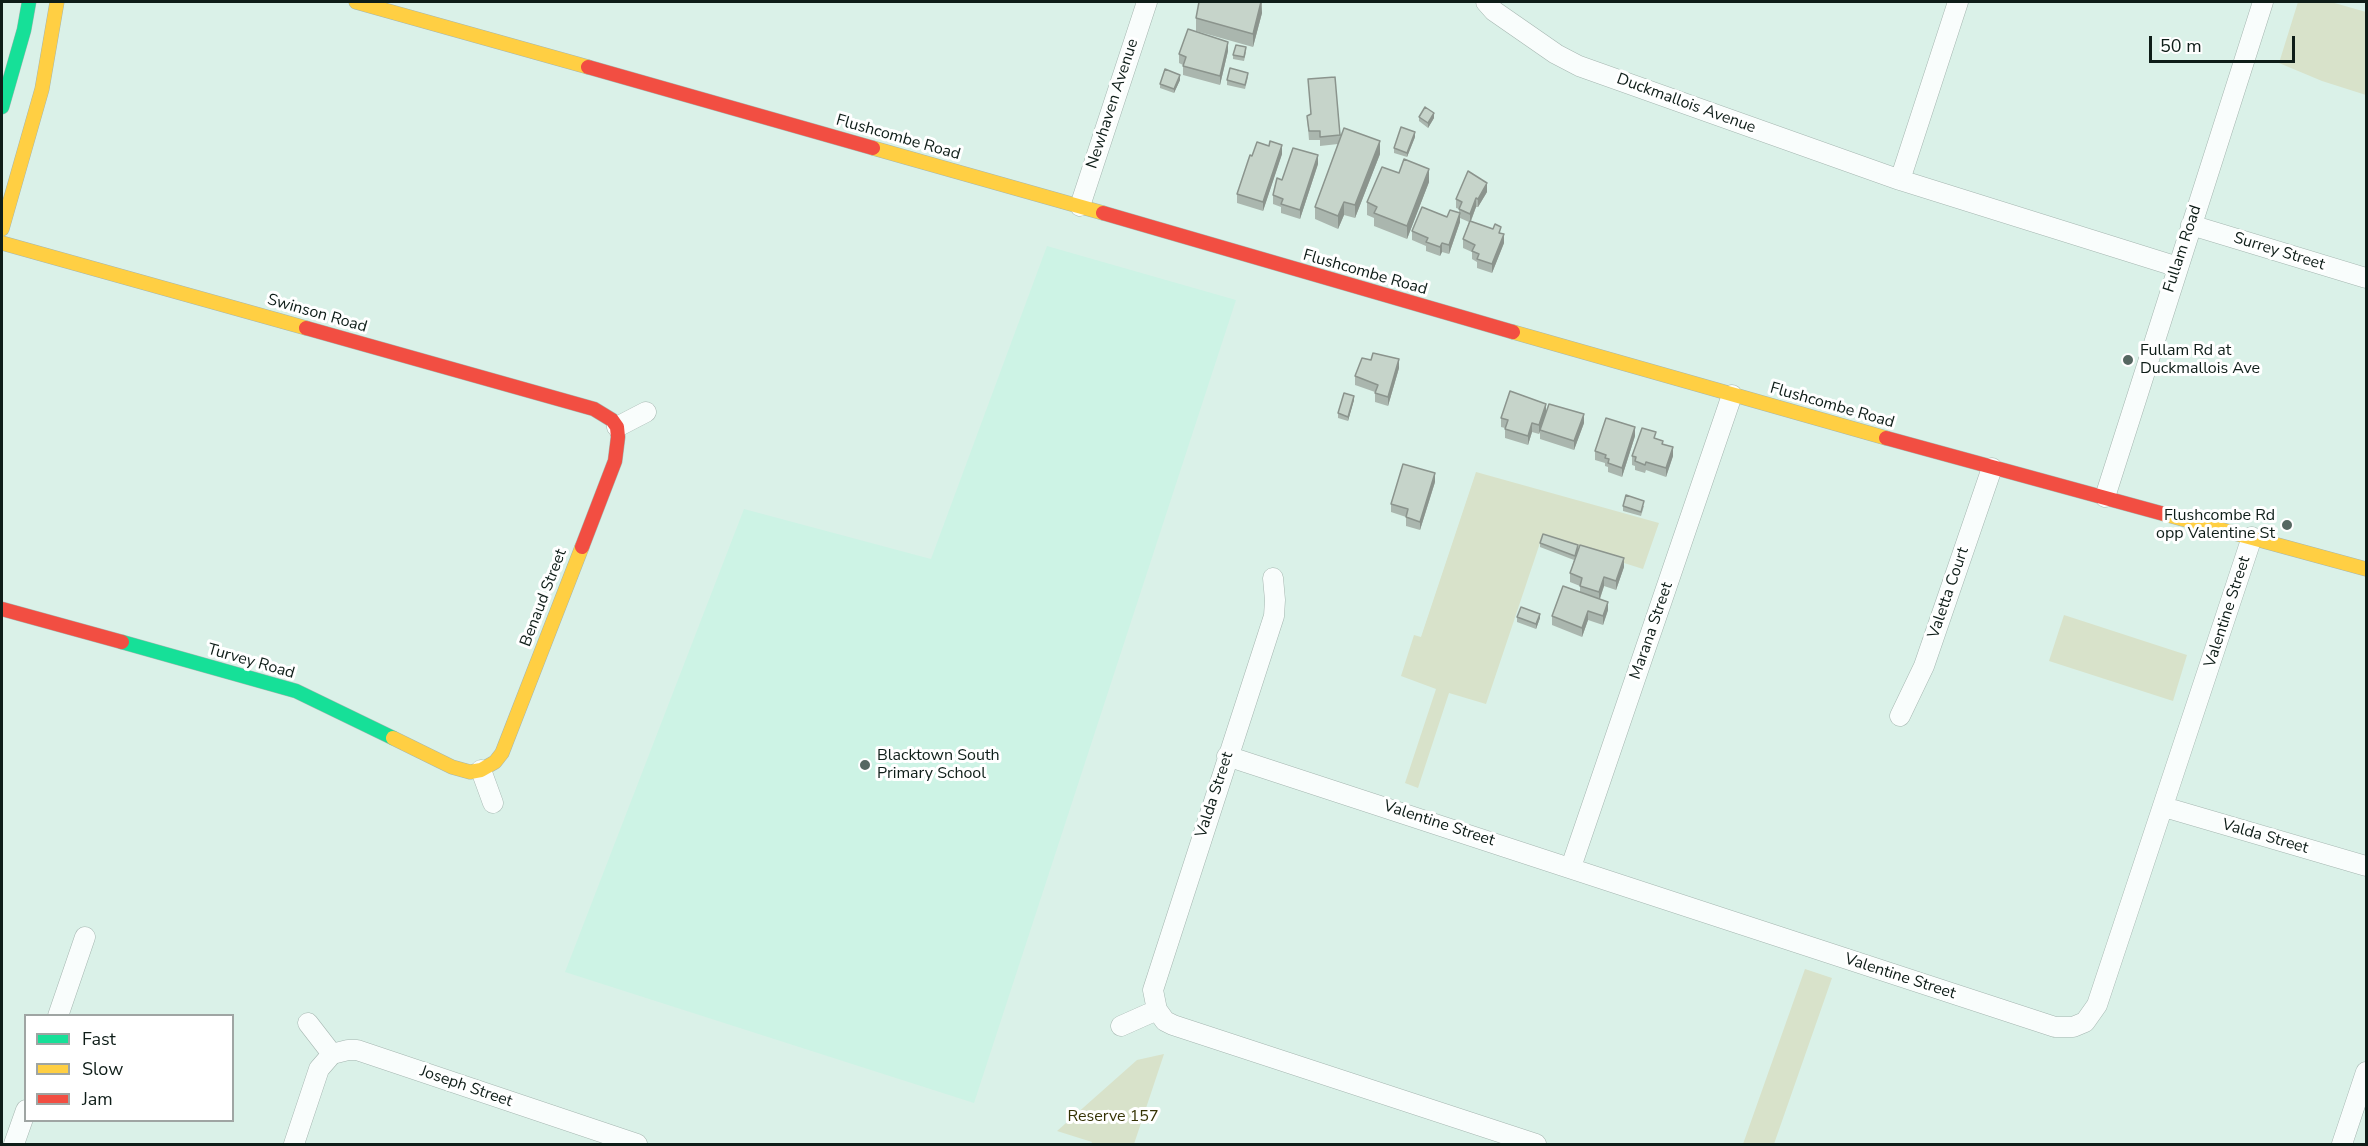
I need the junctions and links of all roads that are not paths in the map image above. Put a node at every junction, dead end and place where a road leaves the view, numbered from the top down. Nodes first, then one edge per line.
1 (29, 2) edge
2 (57, 2) edge
3 (356, 2) edge
4 (1147, 2) edge
5 (1486, 2) edge
6 (1958, 2) edge
7 (2263, 2) edge
8 (2, 107) edge
9 (1900, 180) junction
10 (1080, 206) junction
11 (2191, 225) junction
12 (2, 229) edge
13 (2, 243) edge
14 (2178, 267) junction
15 (2367, 279) edge
16 (1732, 395) junction
17 (646, 412) dead end
18 (617, 428) junction
19 (1992, 468) junction
20 (2105, 497) junction
21 (2252, 537) junction
22 (2367, 569) edge
23 (1273, 578) dead end
24 (2, 609) edge
25 (1900, 716) dead end
26 (1227, 756) junction
27 (481, 770) junction
28 (493, 803) dead end
29 (2164, 807) junction
30 (2367, 866) edge
31 (1571, 867) junction
32 (85, 937) dead end
33 (1157, 1010) junction
34 (59, 1014) edge
35 (308, 1023) dead end
36 (1121, 1026) dead end
37 (332, 1054) junction
38 (2367, 1072) edge
39 (24, 1116) edge
40 (14, 1144) edge
41 (294, 1144) edge
42 (637, 1144) edge
43 (1536, 1144) edge
44 (2342, 1144) edge

1 - 8 street
2 - 12 street
3 - 10 street, Flushcombe Road
4 - 10 street, Newhaven Avenue
5 - 9 street, Duckmallois Avenue
6 - 9 street
7 - 11 street, Fullam Road
9 - 14 street, Duckmallois Avenue
10 - 16 street, Flushcombe Road
11 - 14 street, Fullam Road
11 - 15 street, Surrey Street
13 - 18 street, Swinson Road
14 - 20 street, Fullam Road
16 - 19 street, Flushcombe Road
16 - 31 street, Marana Street
17 - 18 street
18 - 27 street, Benaud Street
19 - 20 street, Flushcombe Road
19 - 25 street, Valetta Court
20 - 21 street, Flushcombe Road
21 - 22 street, Flushcombe Road
21 - 29 street, Valentine Street
23 - 26 street, Valda Street
24 - 27 street, Turvey Road
26 - 31 street, Valentine Street
26 - 33 street, Valda Street
27 - 28 street
29 - 30 street, Valda Street
29 - 31 street, Valentine Street
32 - 34 street
33 - 36 street
33 - 43 street
35 - 37 street
37 - 41 street
37 - 42 street, Joseph Street
38 - 44 street
39 - 40 street

